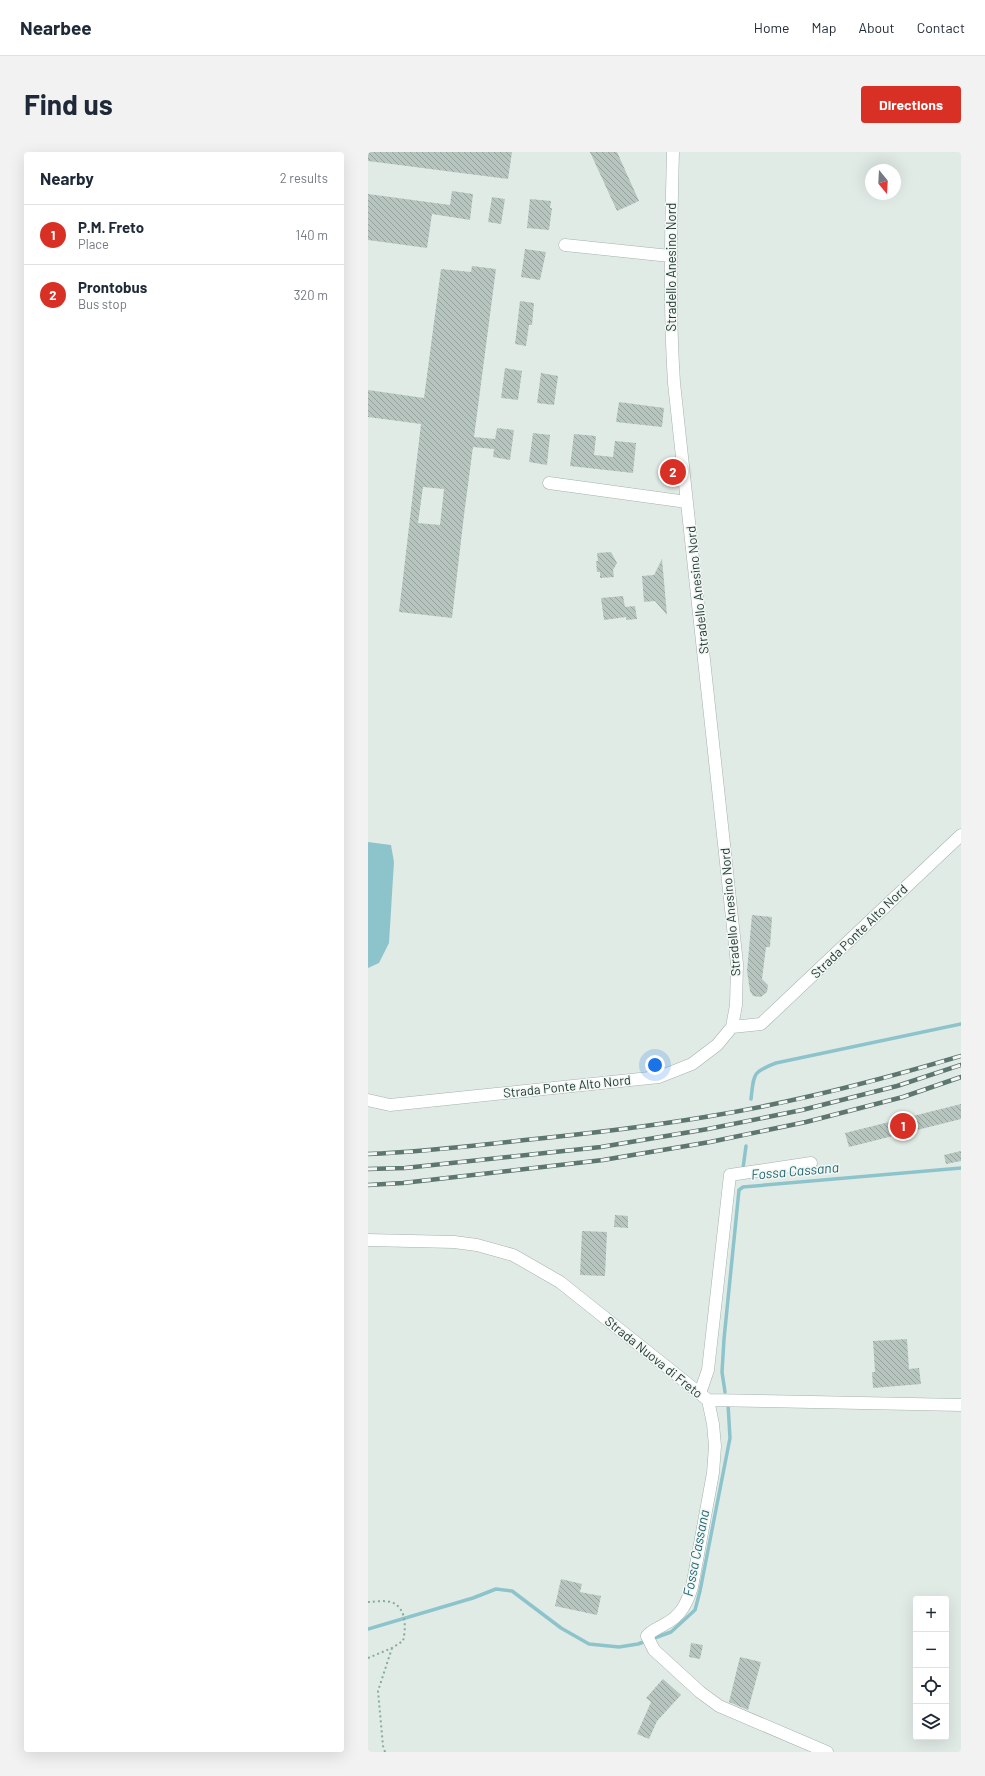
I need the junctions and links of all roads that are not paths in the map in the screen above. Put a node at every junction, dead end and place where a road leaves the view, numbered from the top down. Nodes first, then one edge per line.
1 (673, 152) edge
2 (565, 245) dead end
3 (670, 256) junction
4 (549, 483) dead end
5 (687, 502) junction
6 (961, 835) edge
7 (732, 1027) junction
8 (368, 1100) edge
9 (812, 1162) dead end
10 (368, 1240) edge
11 (704, 1396) junction
12 (961, 1405) edge
13 (827, 1752) edge

1 - 3 street, Stradello Anesino Nord
2 - 3 street
3 - 5 street, Stradello Anesino Nord
4 - 5 street
5 - 7 street, Stradello Anesino Nord
6 - 7 street, Strada Ponte Alto Nord
7 - 8 street, Strada Ponte Alto Nord
9 - 11 street
10 - 11 street, Strada Nuova di Freto
11 - 12 street, Strada Nuova di Freto
11 - 13 street

